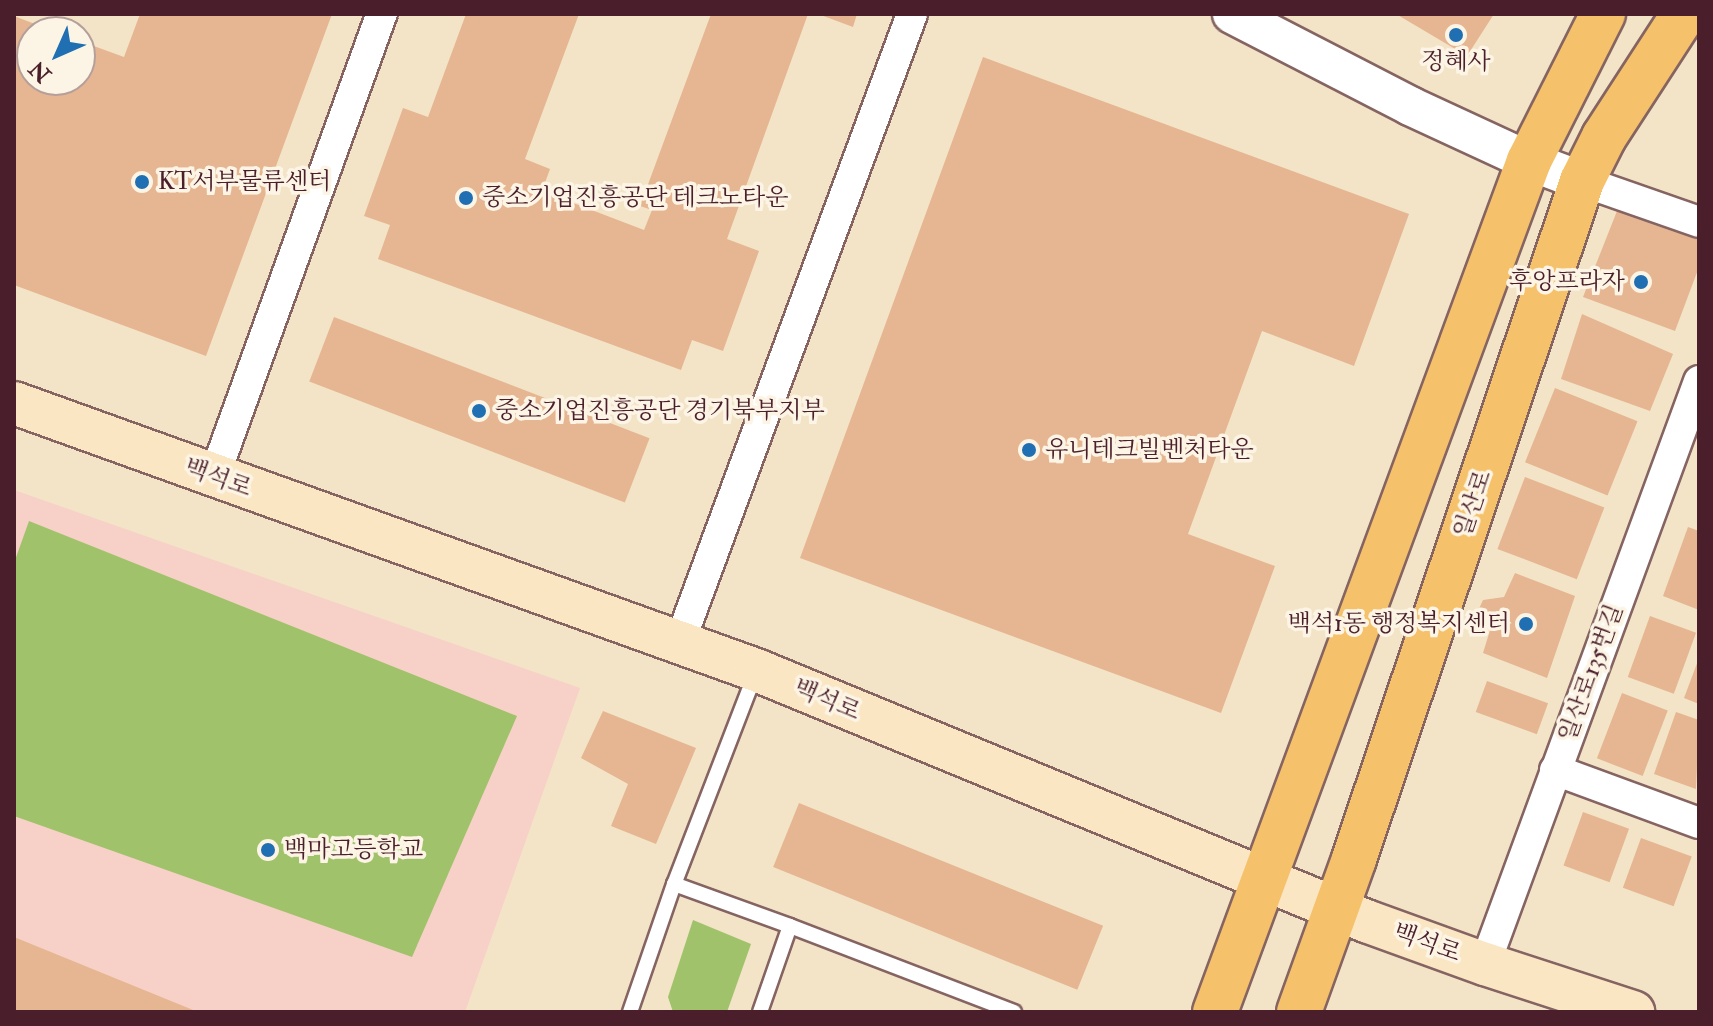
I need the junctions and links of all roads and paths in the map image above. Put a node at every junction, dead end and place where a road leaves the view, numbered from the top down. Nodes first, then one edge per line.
1 (382, 14) edge
2 (912, 14) edge
3 (1232, 14) edge
4 (1603, 14) edge
5 (1684, 14) edge
6 (1529, 161) junction
7 (1582, 181) junction
8 (1699, 222) edge
9 (1699, 381) edge
10 (14, 403) edge
11 (214, 477) junction
12 (679, 644) junction
13 (756, 670) junction
14 (1555, 770) junction
15 (1699, 822) edge
16 (1261, 879) junction
17 (674, 884) junction
18 (1336, 907) junction
19 (790, 926) junction
20 (1485, 964) junction
21 (630, 1012) edge
22 (760, 1012) edge
23 (1014, 1012) edge
24 (1215, 1012) edge
25 (1299, 1012) edge
26 (1633, 1012) edge

1 - 11 street
2 - 12 street
3 - 6 street
4 - 6 main road
5 - 7 main road, 일산로
6 - 7 street
6 - 16 main road
7 - 8 street
7 - 18 main road, 일산로
9 - 14 street, 일산로135번길
10 - 11 main road, 백석로
11 - 12 main road, 백석로
12 - 13 main road, 백석로
13 - 16 main road, 백석로
13 - 17 lane
14 - 15 street
14 - 20 street, 일산로135번길
16 - 18 main road, 백석로
16 - 24 main road
17 - 19 lane
17 - 21 lane
18 - 20 main road, 백석로
18 - 25 main road, 일산로
19 - 22 lane
19 - 23 lane
20 - 26 main road, 백석로

